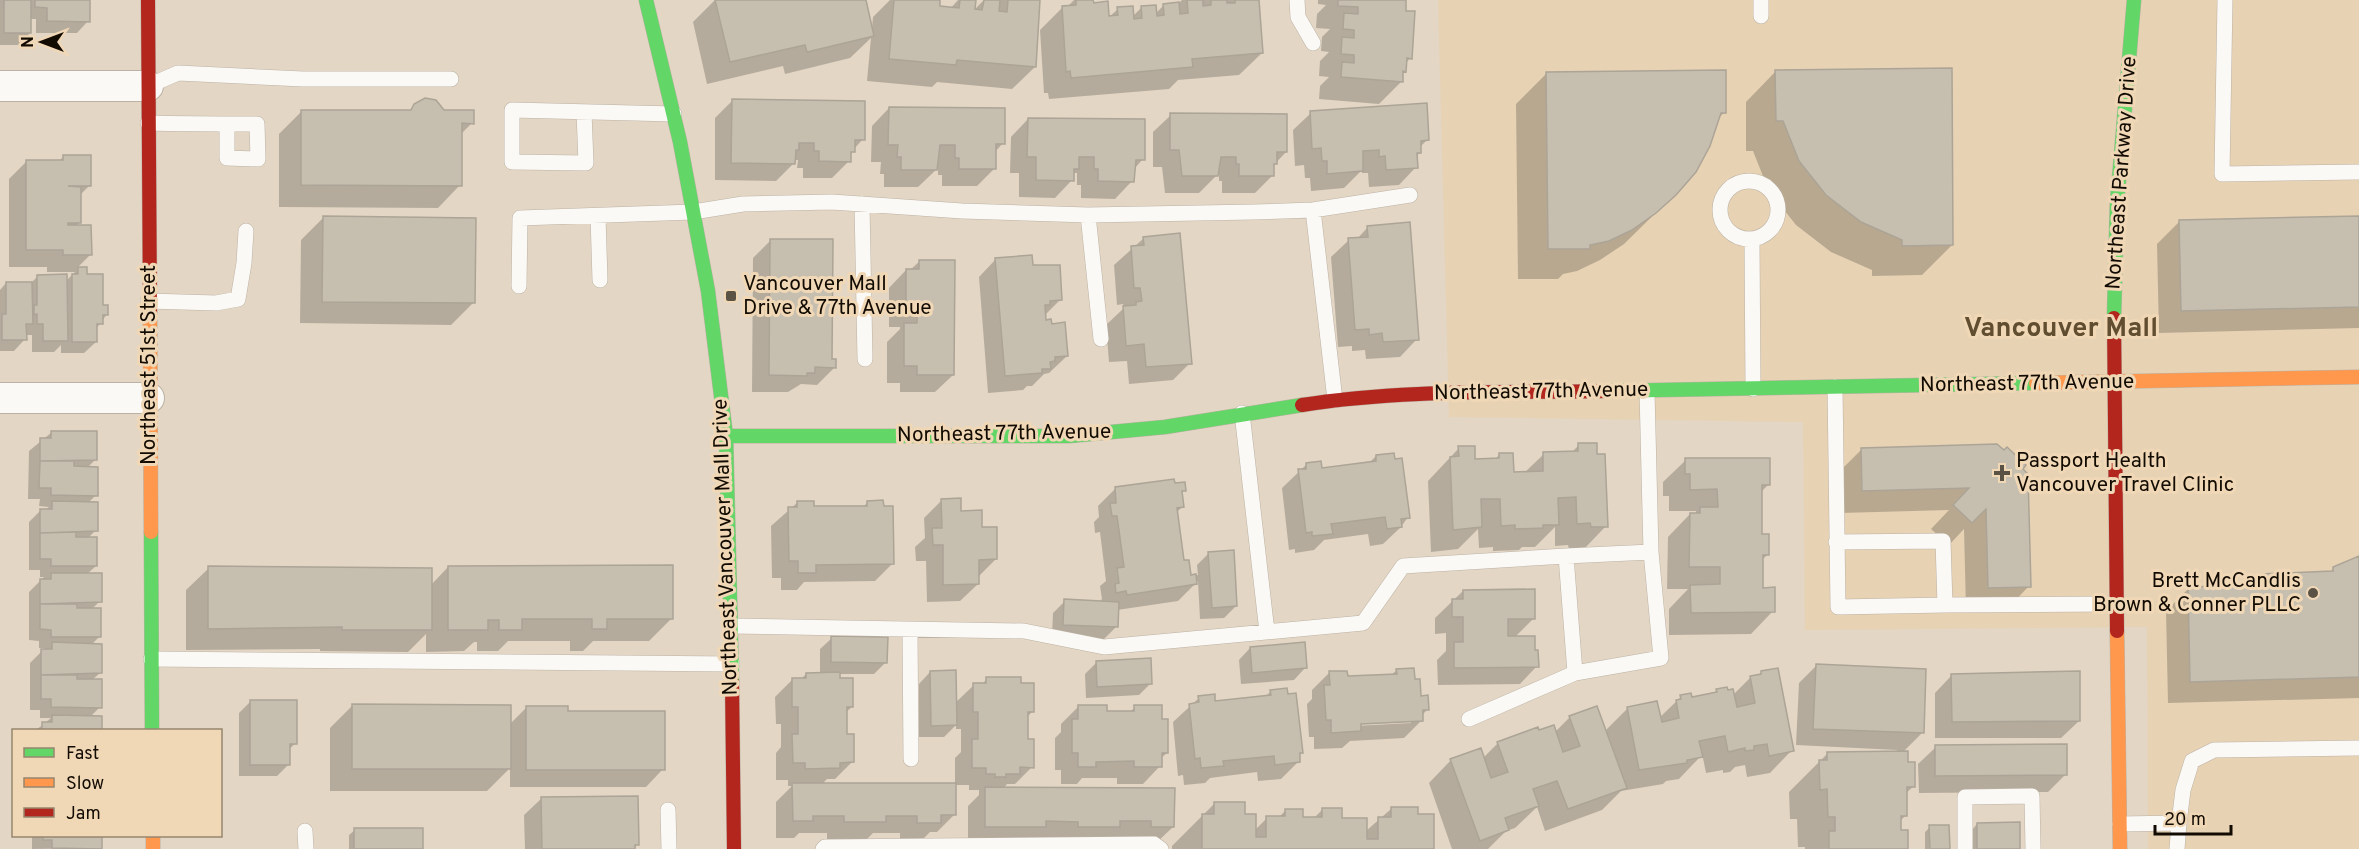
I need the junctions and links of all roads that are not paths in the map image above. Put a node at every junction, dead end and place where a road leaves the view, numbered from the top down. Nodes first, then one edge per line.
1 (148, 0) edge
2 (646, 0) edge
3 (1298, 0) edge
4 (2134, 0) edge
5 (2225, 0) edge
6 (1313, 43) dead end
7 (451, 79) dead end
8 (0, 86) edge
9 (148, 86) junction
10 (584, 112) junction
11 (674, 114) junction
12 (148, 123) junction
13 (227, 124) dead end
14 (2359, 172) edge
15 (1410, 195) dead end
16 (862, 204) junction
17 (1313, 210) junction
18 (693, 212) junction
19 (1088, 215) junction
20 (598, 216) junction
21 (246, 231) dead end
22 (1752, 239) dead end
23 (600, 280) dead end
24 (519, 286) dead end
25 (148, 301) junction
26 (1101, 339) dead end
27 (865, 359) dead end
28 (2359, 377) edge
29 (2115, 383) junction
30 (1836, 387) junction
31 (1753, 389) junction
32 (1647, 391) junction
33 (0, 398) edge
34 (149, 398) junction
35 (1335, 400) junction
36 (1242, 413) junction
37 (726, 436) junction
38 (1836, 542) junction
39 (1651, 552) junction
40 (1566, 556) junction
41 (1945, 604) junction
42 (2117, 604) junction
43 (731, 626) junction
44 (910, 630) junction
45 (1266, 632) junction
46 (151, 659) junction
47 (732, 663) junction
48 (1575, 674) junction
49 (1470, 719) dead end
50 (152, 729) edge
51 (2359, 748) edge
52 (911, 759) dead end
53 (668, 810) dead end
54 (2179, 823) junction
55 (2120, 824) junction
56 (305, 831) dead end
57 (306, 849) edge
58 (669, 849) edge
59 (734, 849) edge
60 (823, 849) edge
61 (1161, 849) edge
62 (1965, 849) edge
63 (2033, 849) edge
64 (2120, 849) edge
65 (2176, 849) edge

1 - 9 street, Northeast 51st Street
2 - 11 street, Northeast Vancouver Mall Drive
3 - 6 lane
4 - 29 street, Northeast Parkway Drive
5 - 14 lane
7 - 9 lane
8 - 9 street
9 - 12 street, Northeast 51st Street
10 - 10 lane
10 - 11 lane
11 - 18 street, Northeast Vancouver Mall Drive
12 - 13 lane
12 - 25 street, Northeast 51st Street
15 - 17 lane
16 - 18 lane
16 - 19 lane
16 - 27 lane
17 - 19 lane
17 - 35 lane
18 - 20 lane
18 - 37 street, Northeast Vancouver Mall Drive
19 - 26 lane
20 - 23 lane
20 - 24 lane
21 - 25 lane
22 - 31 lane
25 - 34 street, Northeast 51st Street
28 - 29 street, Northeast 77th Avenue
29 - 30 street, Northeast 77th Avenue
29 - 42 street, Northeast Parkway Drive
30 - 31 street, Northeast 77th Avenue
30 - 38 lane
31 - 32 street, Northeast 77th Avenue
32 - 35 street, Northeast 77th Avenue
32 - 39 lane
33 - 34 street
34 - 46 street, Northeast 51st Street
35 - 36 street, Northeast 77th Avenue
36 - 37 street, Northeast 77th Avenue
36 - 45 lane
37 - 43 street, Northeast Vancouver Mall Drive
38 - 41 lane
38 - 41 lane
39 - 40 lane
39 - 48 lane
40 - 45 lane
40 - 48 lane
41 - 42 lane
42 - 55 street, Northeast Parkway Drive
43 - 44 lane
43 - 47 street, Northeast Vancouver Mall Drive
44 - 45 lane
44 - 52 lane
46 - 47 lane
46 - 50 street, Northeast 51st Street
47 - 59 street, Northeast Vancouver Mall Drive
48 - 49 lane
51 - 54 lane
53 - 58 lane
54 - 55 lane
54 - 65 lane
55 - 64 street, Northeast Parkway Drive
56 - 57 lane
60 - 61 lane
62 - 63 lane

